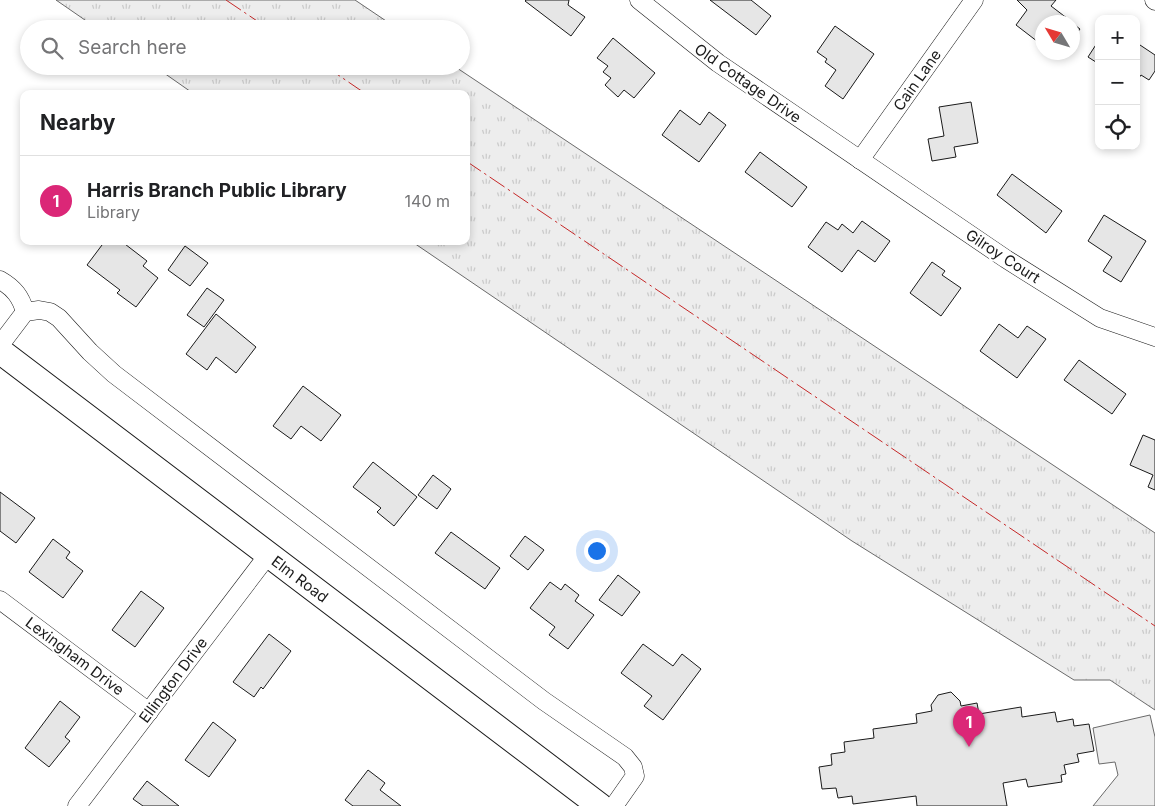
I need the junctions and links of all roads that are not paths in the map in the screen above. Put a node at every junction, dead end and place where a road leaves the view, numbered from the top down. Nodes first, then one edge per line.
1 (639, 0) edge
2 (974, 0) edge
3 (860, 160) junction
4 (0, 280) edge
5 (25, 312) junction
6 (1155, 337) edge
7 (0, 345) edge
8 (0, 351) edge
9 (268, 554) junction
10 (0, 600) edge
11 (149, 712) junction
12 (77, 806) edge
13 (600, 806) edge
14 (614, 806) edge

1 - 3 street, Old Cottage Drive
2 - 3 street, Cain Lane
3 - 6 street, Gilroy Court
4 - 5 street
5 - 7 street
5 - 14 street
8 - 9 street, Elm Road
9 - 11 street, Ellington Drive
9 - 13 street, Elm Road
10 - 11 street, Lexingham Drive
11 - 12 street, Ellington Drive

